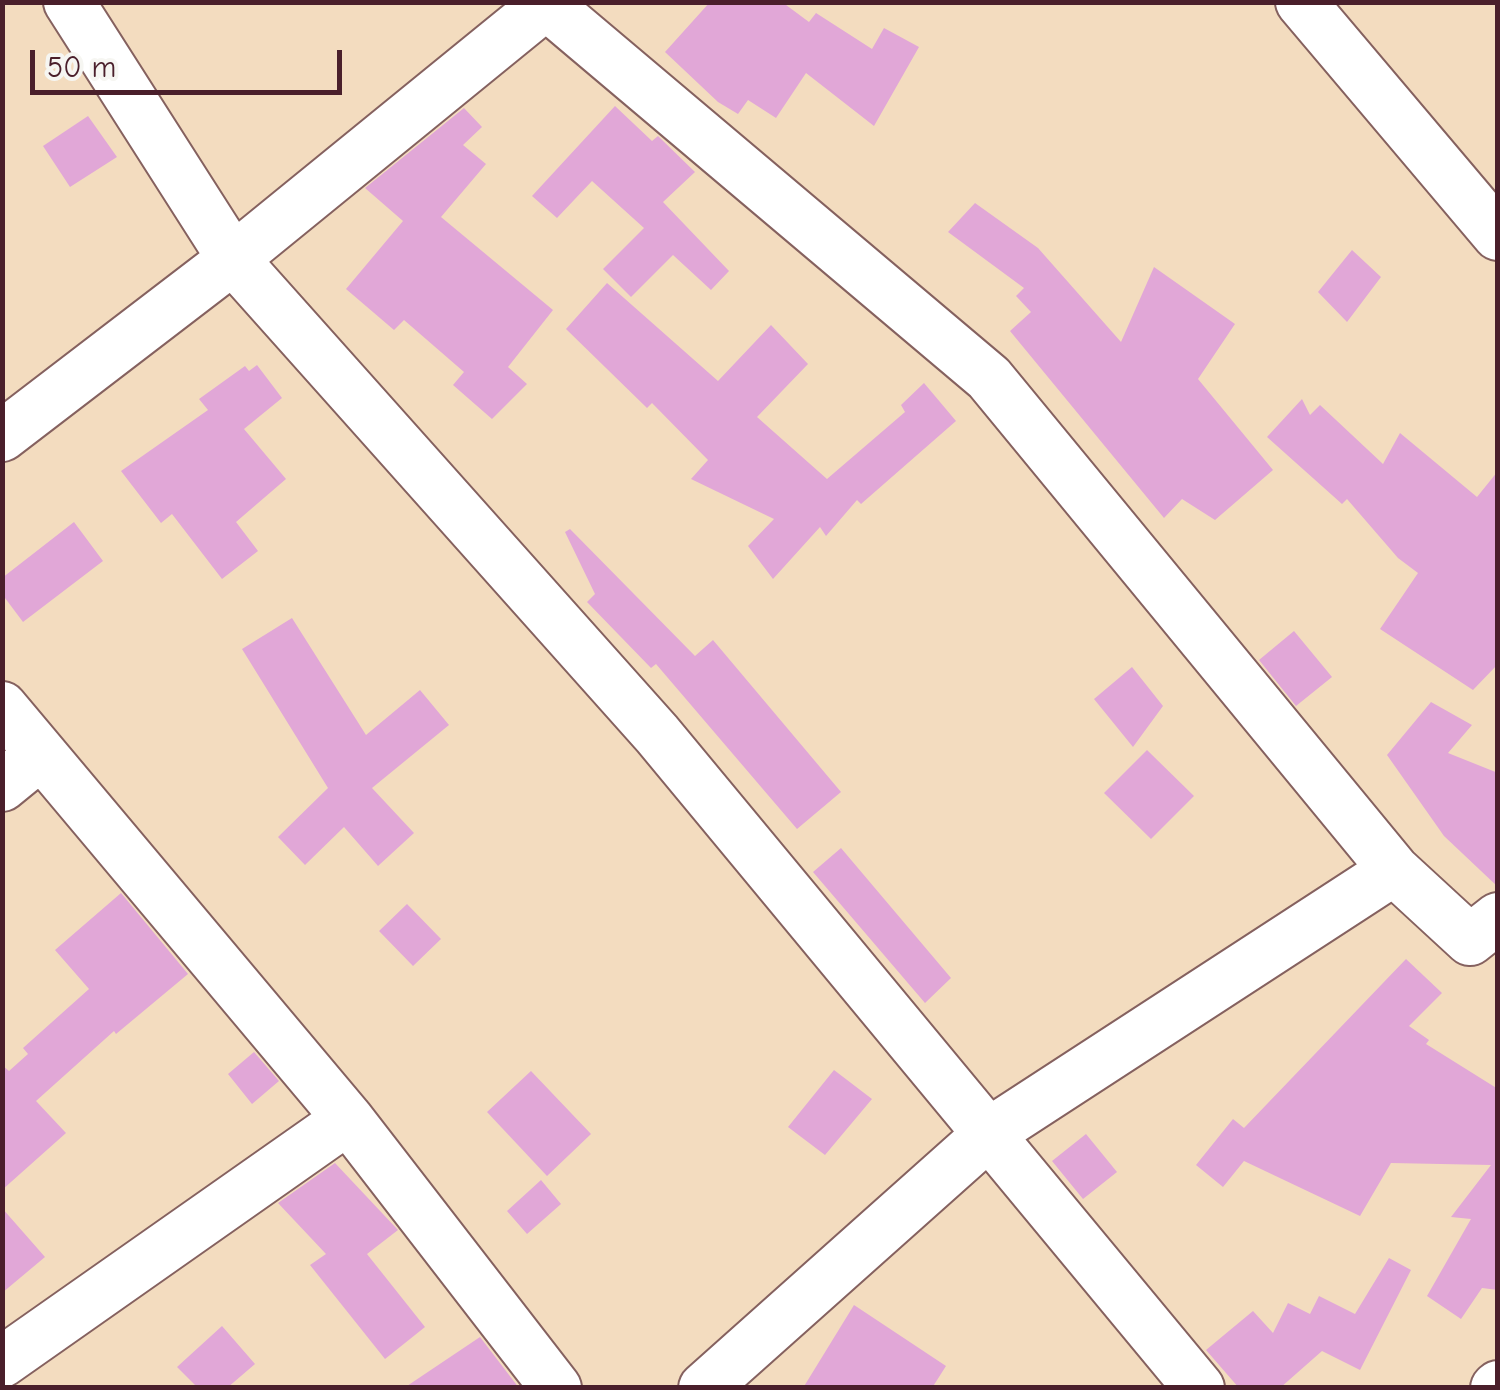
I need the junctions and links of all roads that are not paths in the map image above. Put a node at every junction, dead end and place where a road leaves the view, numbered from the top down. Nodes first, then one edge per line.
1 (69, 2) edge
2 (1301, 2) edge
3 (539, 3) edge
4 (1498, 235) edge
5 (232, 259) junction
6 (2, 436) edge
7 (2, 707) edge
8 (21, 770) edge
9 (1394, 870) junction
10 (1498, 918) edge
11 (348, 1119) junction
12 (991, 1132) junction
13 (2, 1362) edge
14 (556, 1388) edge
15 (704, 1388) edge
16 (1199, 1388) edge

1 - 5 street
2 - 4 street
3 - 5 street
3 - 9 street
5 - 6 street
5 - 12 street
7 - 8 street
8 - 11 street
9 - 10 street
9 - 12 street
11 - 13 street
11 - 14 street
12 - 15 street
12 - 16 street

